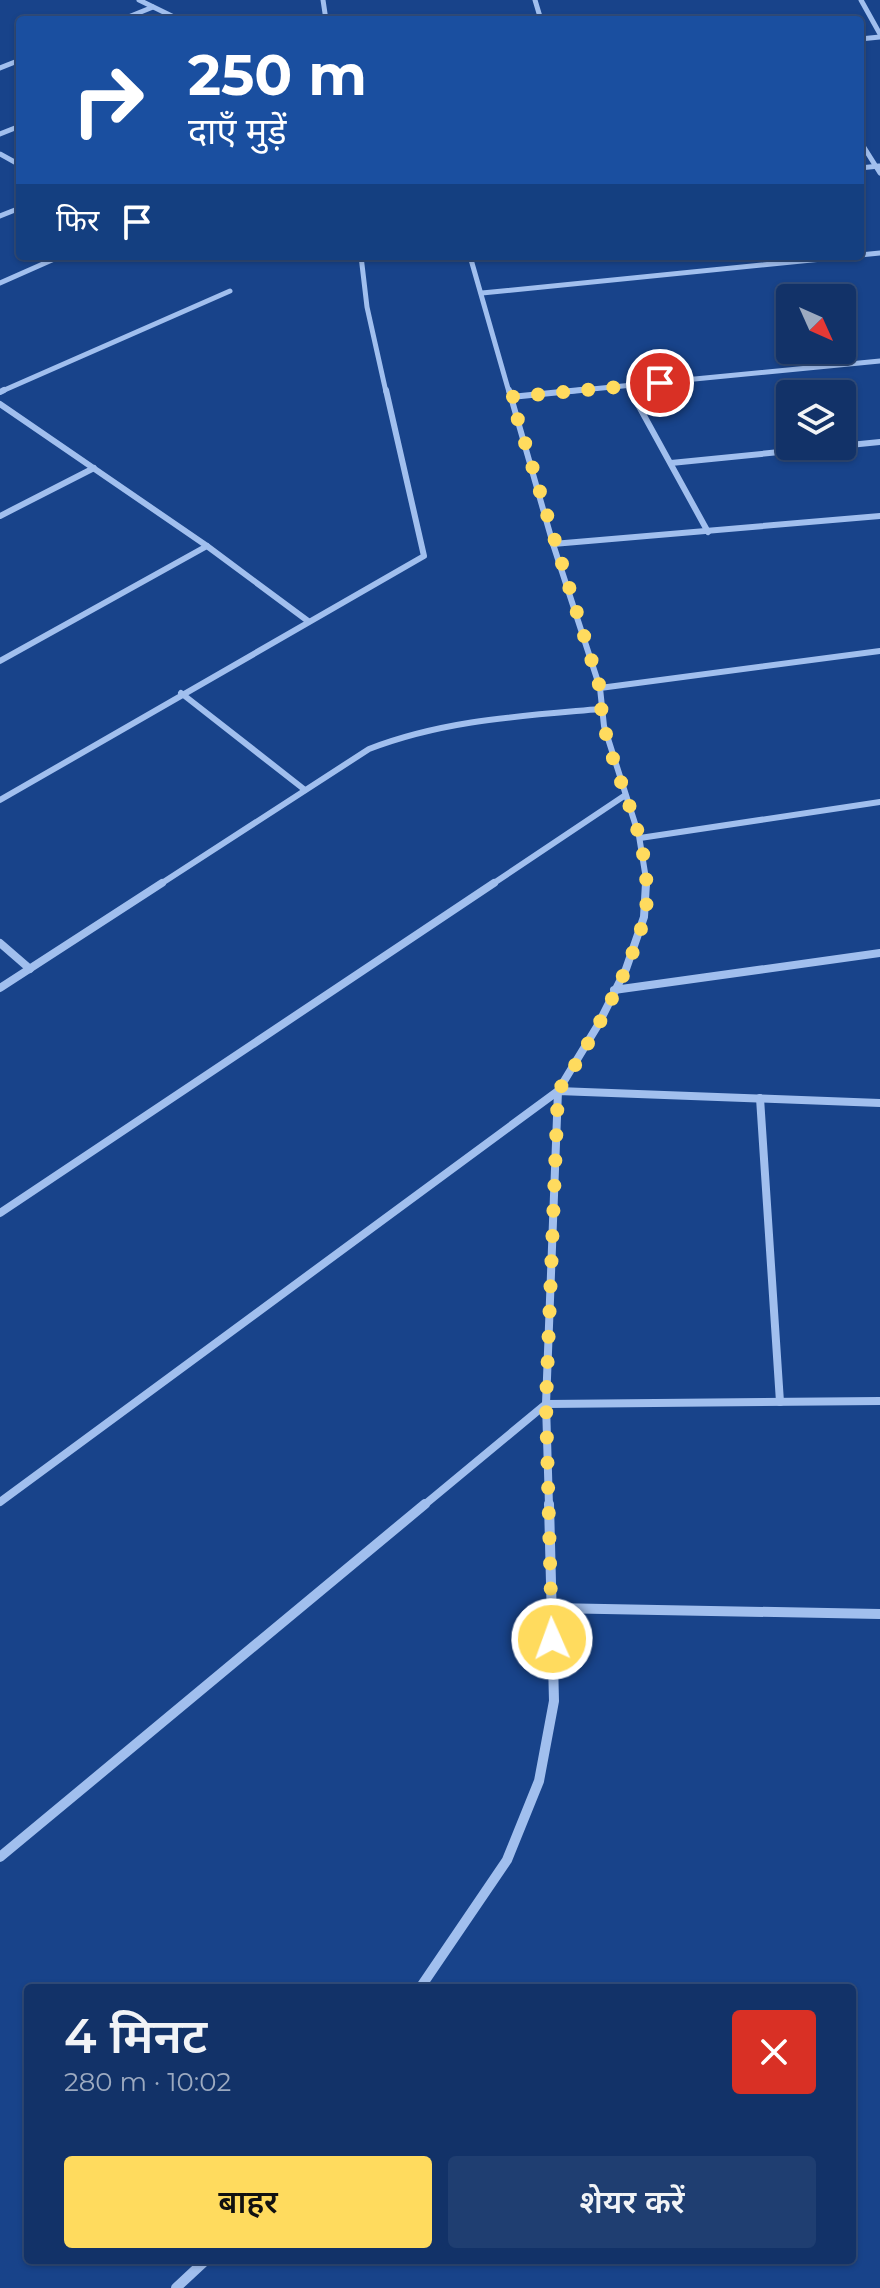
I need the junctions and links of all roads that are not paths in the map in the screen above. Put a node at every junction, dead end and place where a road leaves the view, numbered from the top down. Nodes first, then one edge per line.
1 (139, 0) edge
2 (861, 0) edge
3 (153, 7) junction
4 (131, 16) edge
5 (172, 16) edge
6 (880, 35) edge
7 (864, 147) edge
8 (879, 168) edge
9 (52, 260) edge
10 (361, 260) edge
11 (471, 260) edge
12 (812, 260) edge
13 (0, 283) edge
14 (230, 291) dead end
15 (482, 293) junction
16 (880, 361) edge
17 (628, 386) junction
18 (0, 392) edge
19 (511, 397) junction
20 (0, 404) edge
21 (880, 442) edge
22 (671, 463) junction
23 (94, 468) junction
24 (0, 516) edge
25 (880, 516) edge
26 (708, 532) junction
27 (553, 544) junction
28 (207, 546) junction
29 (308, 621) junction
30 (880, 651) edge
31 (0, 661) edge
32 (600, 688) junction
33 (181, 693) junction
34 (600, 709) junction
35 (305, 790) junction
36 (624, 796) junction
37 (0, 800) edge
38 (880, 802) edge
39 (640, 838) junction
40 (0, 943) edge
41 (880, 953) edge
42 (30, 969) junction
43 (0, 988) edge
44 (614, 990) junction
45 (558, 1091) junction
46 (760, 1098) junction
47 (880, 1103) edge
48 (0, 1213) edge
49 (880, 1401) edge
50 (780, 1402) junction
51 (546, 1404) junction
52 (0, 1502) edge
53 (551, 1608) junction
54 (880, 1614) edge
55 (0, 1857) edge
56 (423, 1984) edge
57 (202, 2264) edge
58 (176, 2288) edge

1 - 3 street
2 - 6 street
3 - 4 street
3 - 5 street
7 - 8 street
9 - 13 street
10 - 29 street
11 - 15 street
12 - 15 street
14 - 18 street
15 - 19 street
16 - 17 street
17 - 19 street
17 - 22 street
19 - 27 street
20 - 23 street
21 - 22 street
22 - 26 street
23 - 24 street
23 - 28 street
25 - 26 street
26 - 27 street
27 - 32 street
28 - 29 street
28 - 31 street
29 - 33 street
30 - 32 street
32 - 34 street
33 - 35 street
33 - 37 street
34 - 35 street
34 - 36 street
35 - 42 street
36 - 39 street
36 - 48 street
38 - 39 street
39 - 44 street
40 - 42 street
41 - 44 street
42 - 43 street
44 - 45 street
45 - 46 street
45 - 51 street
45 - 52 street
46 - 47 street
46 - 50 street
49 - 50 street
50 - 51 street
51 - 53 street
51 - 55 street
53 - 54 street
53 - 56 street
57 - 58 street

